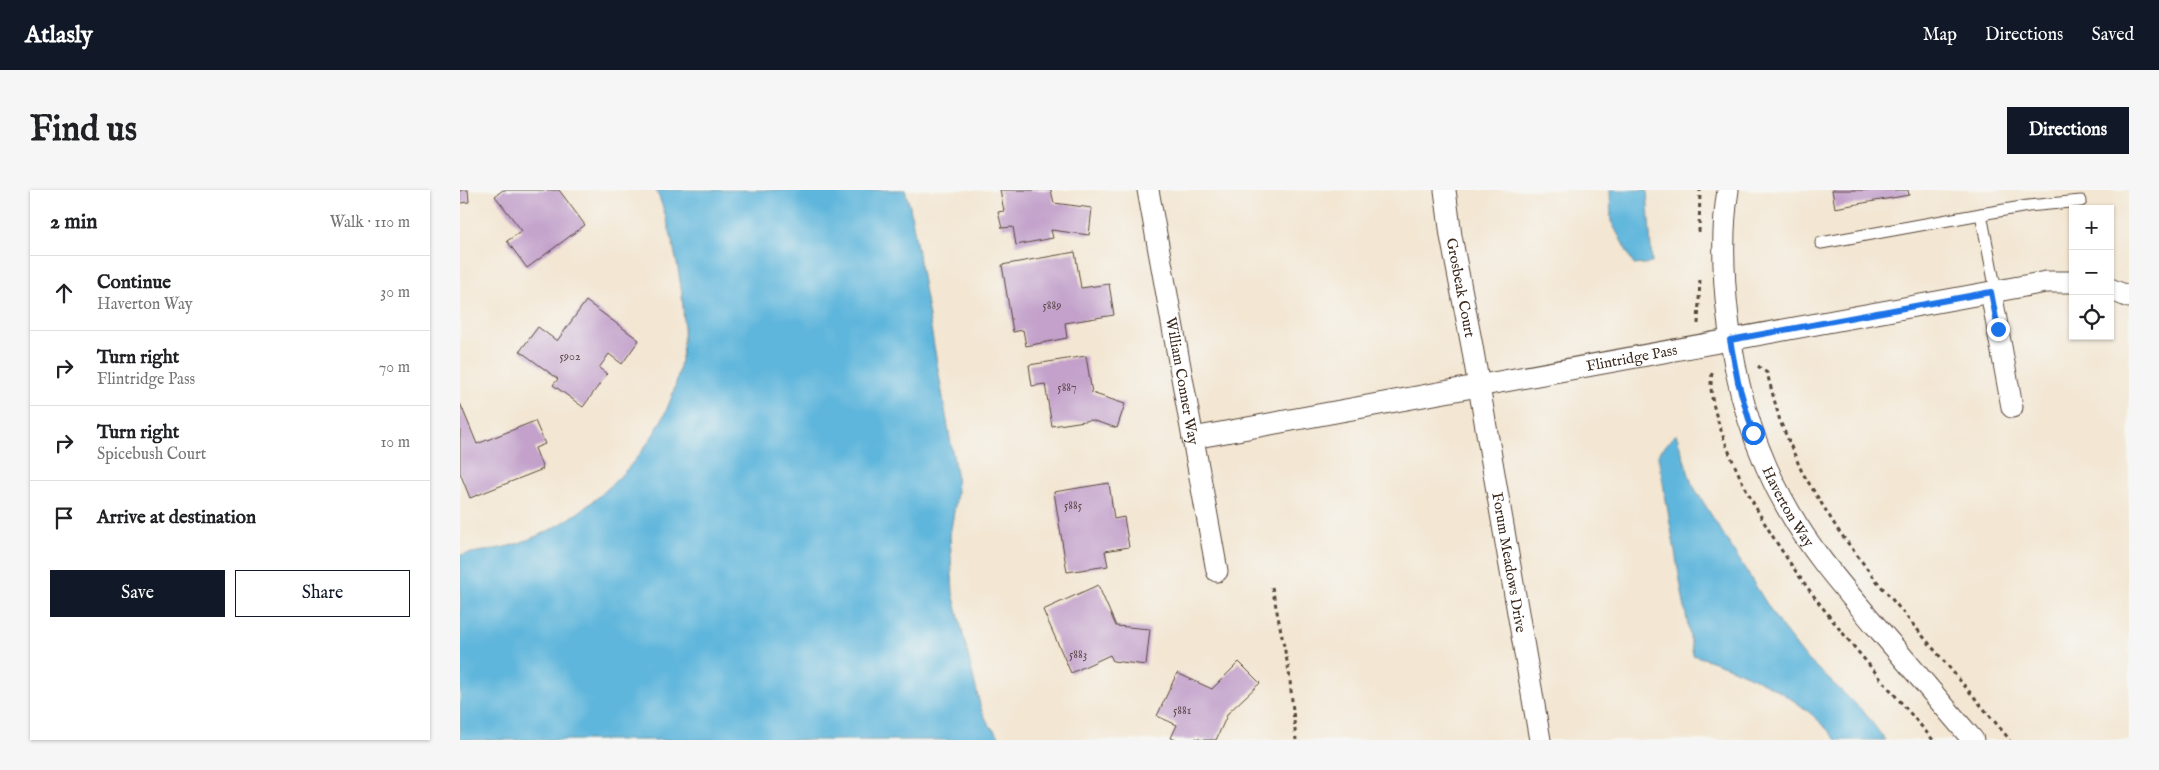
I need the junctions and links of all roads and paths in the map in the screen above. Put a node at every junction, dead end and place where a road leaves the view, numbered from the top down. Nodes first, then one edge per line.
1 (1148, 190) edge
2 (1445, 190) edge
3 (1728, 190) edge
4 (2081, 201) dead end
5 (1981, 214) junction
6 (1821, 243) dead end
7 (2069, 282) edge
8 (2114, 291) edge
9 (1994, 292) junction
10 (2129, 297) edge
11 (1730, 340) junction
12 (1763, 369) dead end
13 (1478, 385) junction
14 (2012, 407) dead end
15 (1193, 438) junction
16 (1217, 571) dead end
17 (1272, 587) dead end
18 (1296, 740) edge
19 (1540, 740) edge
20 (1973, 740) edge
21 (2010, 740) edge

1 - 15 street, William Conner Way
2 - 13 street, Grosbeak Court
3 - 11 street, Haverton Way
4 - 5 lane
5 - 6 lane
5 - 9 lane
7 - 9 street, Flintridge Pass
8 - 10 street
9 - 11 street, Flintridge Pass
9 - 14 street
11 - 13 street, Flintridge Pass
11 - 20 street, Haverton Way
12 - 21 path
13 - 15 street, Flintridge Pass
13 - 19 street, Forum Meadows Drive
15 - 16 street, William Conner Way
17 - 18 path

